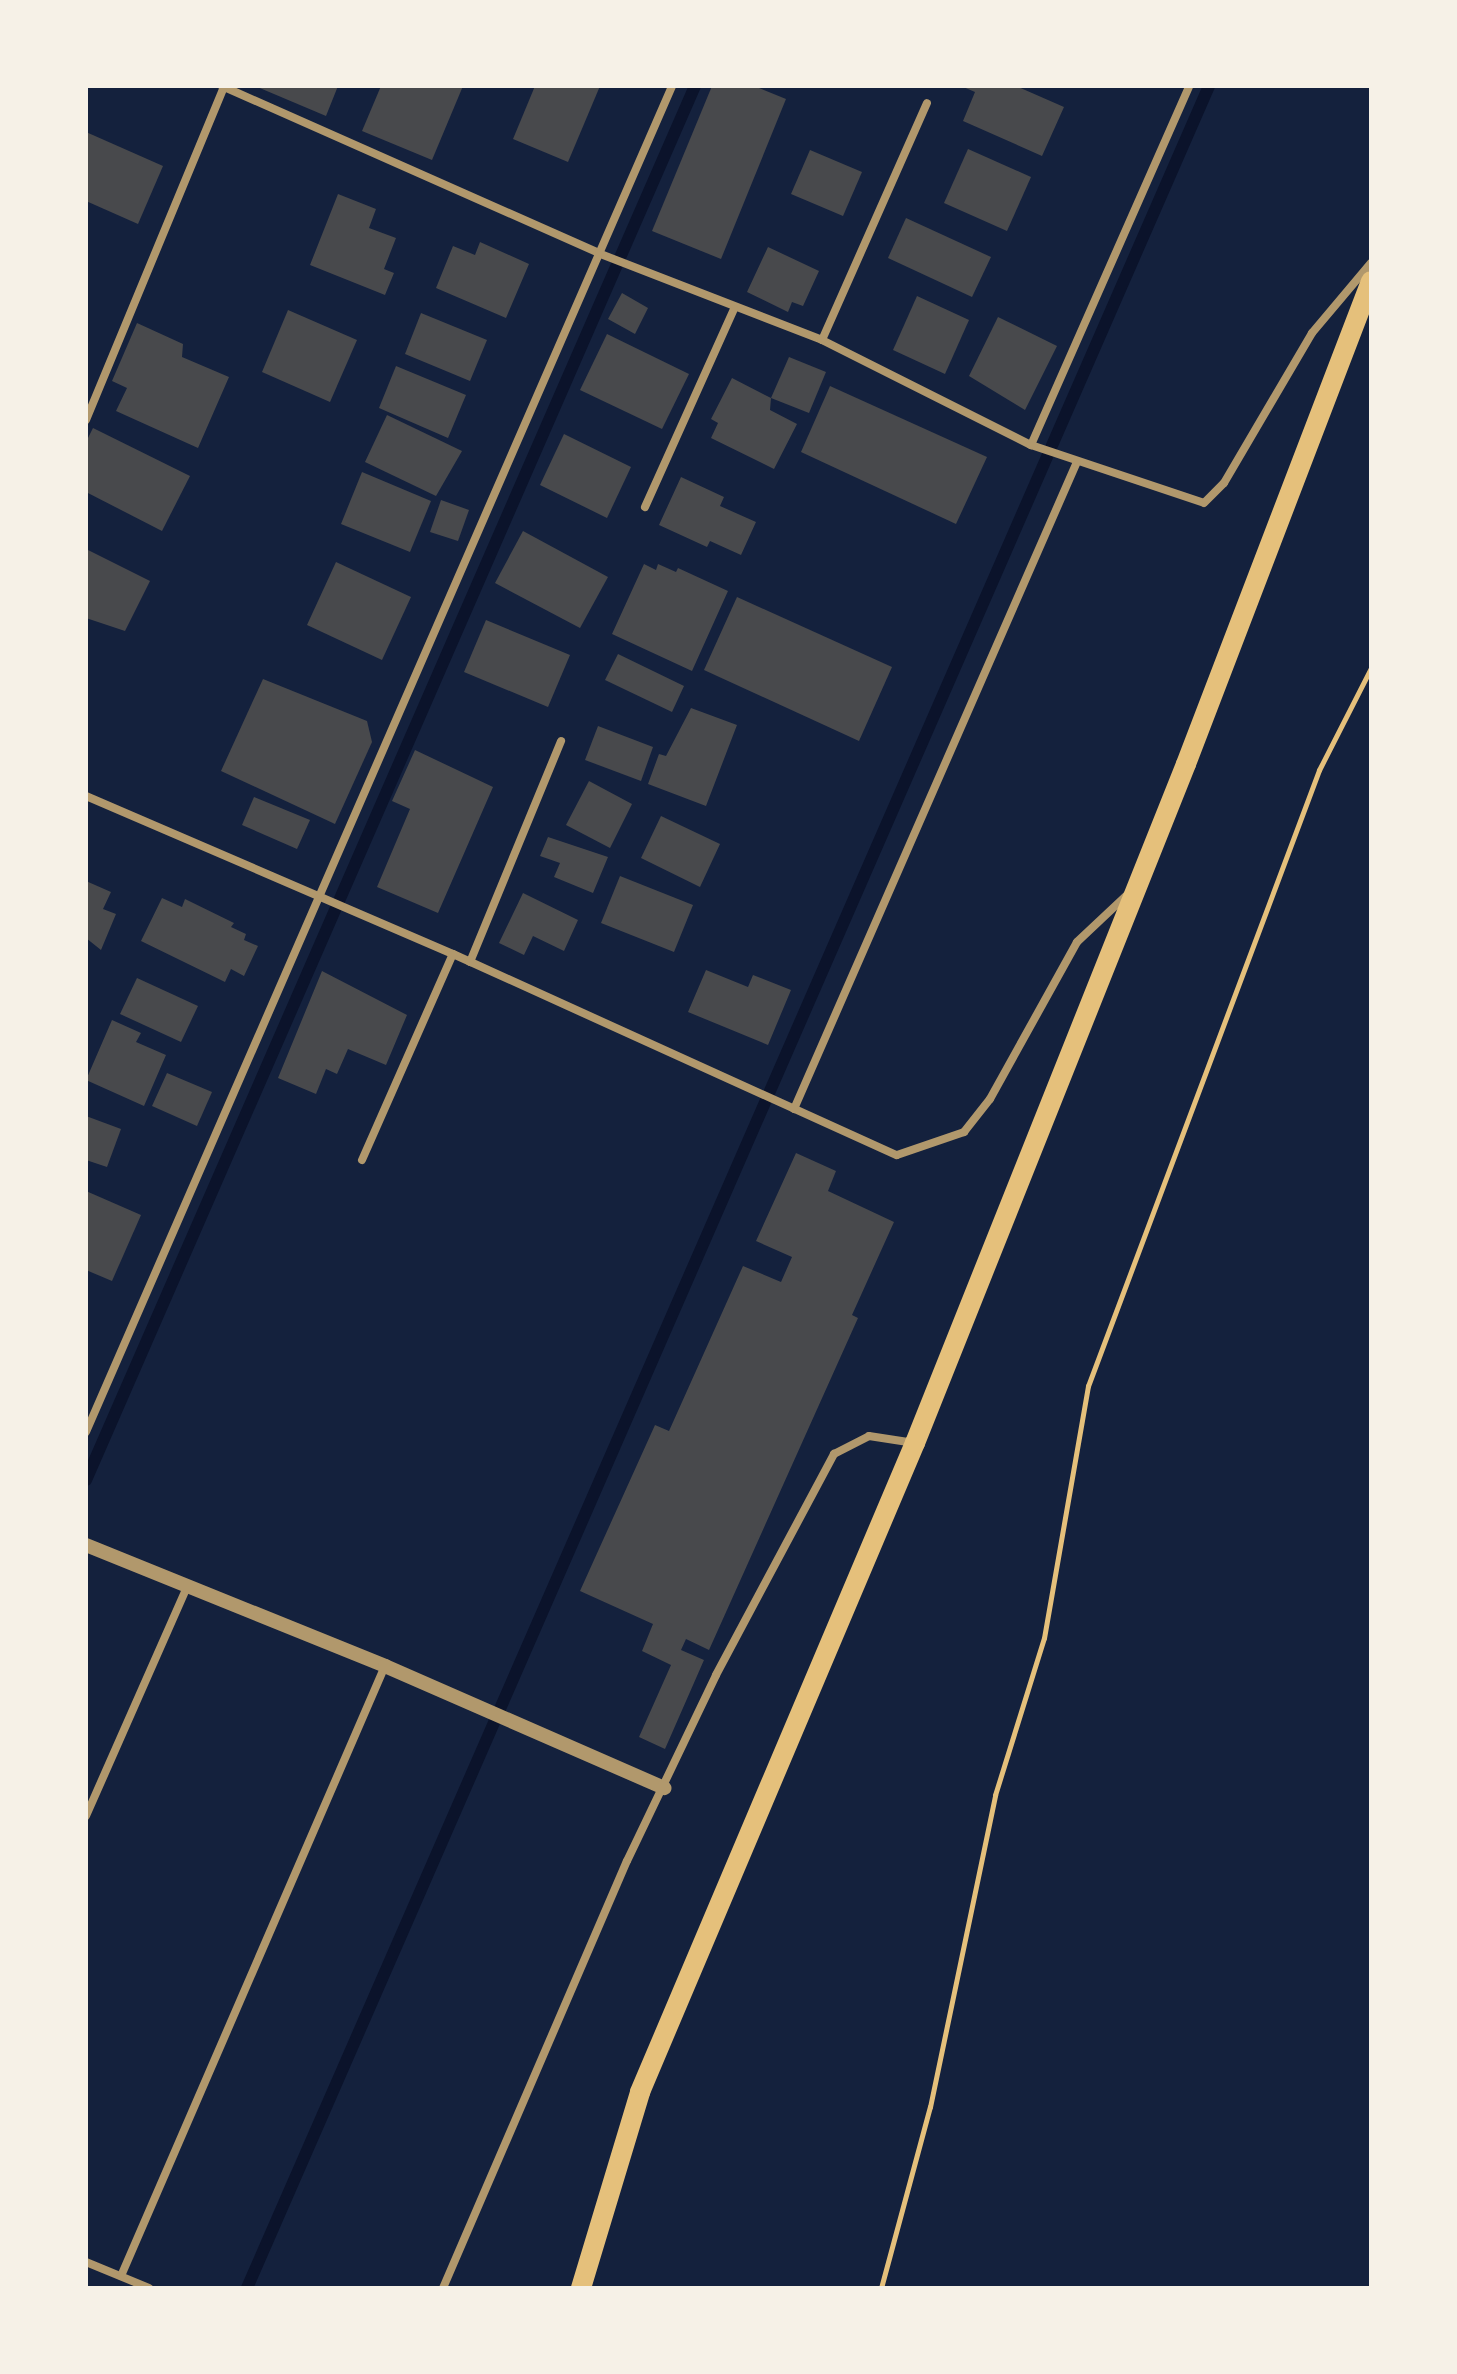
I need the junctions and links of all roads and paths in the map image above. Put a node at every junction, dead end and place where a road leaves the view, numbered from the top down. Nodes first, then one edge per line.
1 (223, 86) edge
2 (672, 86) edge
3 (1189, 86) edge
4 (927, 103) dead end
5 (598, 253) junction
6 (1371, 263) edge
7 (1371, 281) edge
8 (734, 309) junction
9 (822, 340) junction
10 (86, 420) edge
11 (1031, 445) junction
12 (1077, 462) junction
13 (645, 507) dead end
14 (1371, 668) edge
15 (561, 741) dead end
16 (86, 796) edge
17 (1138, 886) junction
18 (318, 900) junction
19 (453, 954) junction
20 (470, 962) junction
21 (794, 1109) junction
22 (362, 1160) dead end
23 (86, 1432) edge
24 (915, 1443) junction
25 (86, 1545) edge
26 (187, 1587) junction
27 (385, 1666) junction
28 (664, 1788) junction
29 (86, 1816) edge
30 (86, 2262) edge
31 (121, 2276) junction
32 (149, 2288) edge
33 (443, 2288) edge
34 (581, 2288) edge
35 (881, 2288) edge

1 - 5 street
1 - 10 street
2 - 5 street
3 - 11 street
4 - 9 street
5 - 8 street
5 - 18 street
6 - 12 street
7 - 17 main road
8 - 9 street
8 - 13 street
9 - 11 street
11 - 12 street
12 - 21 street
14 - 35 path
15 - 20 street
16 - 18 street
17 - 21 street
17 - 24 main road
18 - 19 street
18 - 23 street
19 - 20 street
19 - 22 street
20 - 21 street
24 - 28 street
24 - 34 main road
25 - 26 street
26 - 27 street
26 - 29 street
27 - 28 street
27 - 31 street
28 - 33 street
30 - 31 street
31 - 32 street

